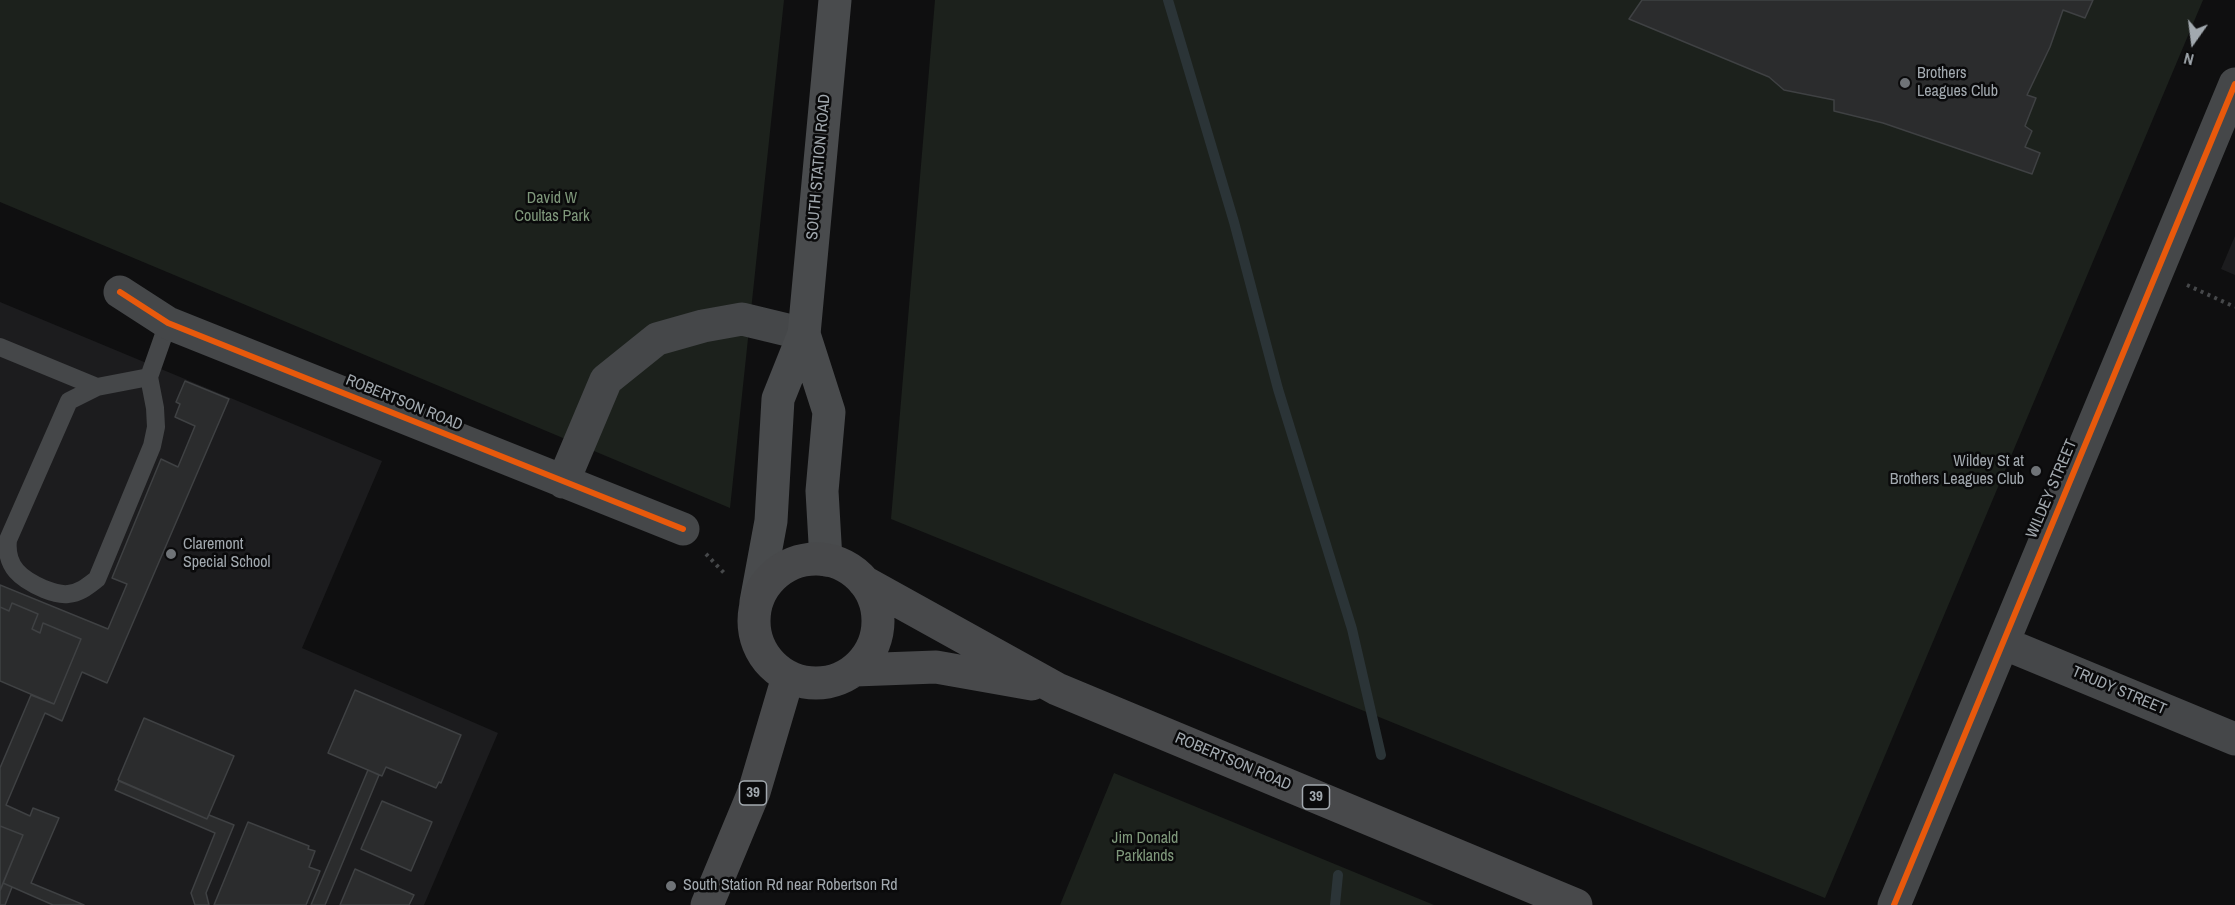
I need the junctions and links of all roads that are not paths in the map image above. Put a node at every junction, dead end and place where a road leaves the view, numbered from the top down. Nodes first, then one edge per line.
1 (835, 0) edge
2 (2235, 84) edge
3 (120, 292) dead end
4 (168, 323) junction
5 (804, 334) junction
6 (0, 347) edge
7 (149, 377) junction
8 (97, 387) junction
9 (563, 482) junction
10 (683, 529) road end
11 (826, 560) junction
12 (864, 582) junction
13 (756, 603) junction
14 (2003, 643) junction
15 (855, 670) junction
16 (788, 677) junction
17 (1057, 689) junction
18 (2235, 739) edge
19 (707, 905) edge
20 (1576, 905) edge
21 (1894, 905) edge

1 - 5 main road, SOUTH STATION ROAD
2 - 14 street, WILDEY STREET
3 - 4 street, ROBERTSON ROAD
4 - 7 lane
4 - 9 street, ROBERTSON ROAD
5 - 9 street
5 - 11 main road, SOUTH STATION ROAD
5 - 13 main road, SOUTH STATION ROAD
6 - 8 lane
7 - 8 lane
7 - 8 lane
9 - 10 street, ROBERTSON ROAD
11 - 12 main road, 39
11 - 13 main road, 39
12 - 15 main road, 39
12 - 17 main road, ROBERTSON ROAD / 39
13 - 16 main road, SOUTH STATION ROAD
14 - 18 street, TRUDY STREET
14 - 21 street, WILDEY STREET
15 - 16 main road, 39
15 - 17 main road, ROBERTSON ROAD / 39
16 - 19 main road, 39
17 - 20 main road, ROBERTSON ROAD / 39

